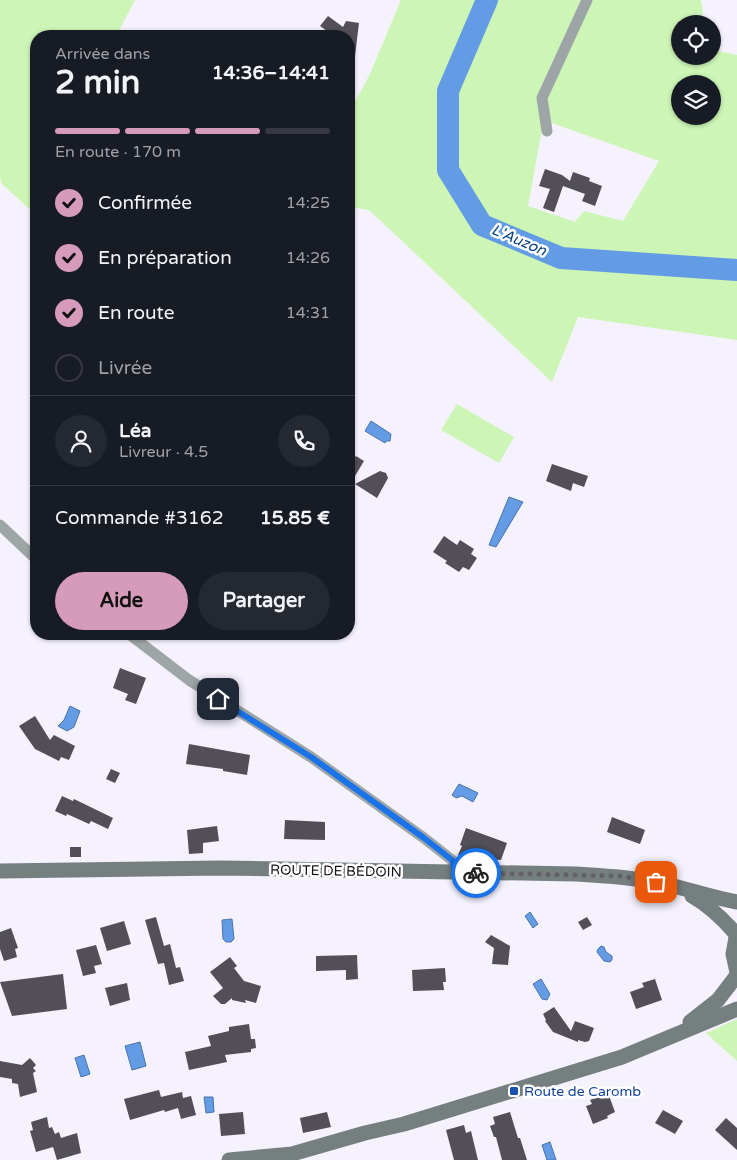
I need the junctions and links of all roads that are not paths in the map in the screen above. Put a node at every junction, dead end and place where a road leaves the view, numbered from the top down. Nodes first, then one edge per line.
1 (587, 0) edge
2 (547, 131) dead end
3 (0, 525) edge
4 (30, 553) edge
5 (136, 640) edge
6 (0, 872) edge
7 (456, 873) junction
8 (672, 886) junction
9 (737, 902) edge
10 (737, 933) edge
11 (737, 974) edge
12 (737, 1009) edge
13 (664, 1039) junction
14 (293, 1157) edge
15 (253, 1159) edge
16 (229, 1160) edge

1 - 2 street
3 - 4 street
5 - 7 street
6 - 7 main road, ROUTE DE BÉDOIN
7 - 8 main road, ROUTE DE BÉDOIN
8 - 9 main road
8 - 10 main road
10 - 11 main road
11 - 13 main road
12 - 13 main road
13 - 14 main road
14 - 15 main road
15 - 16 main road

